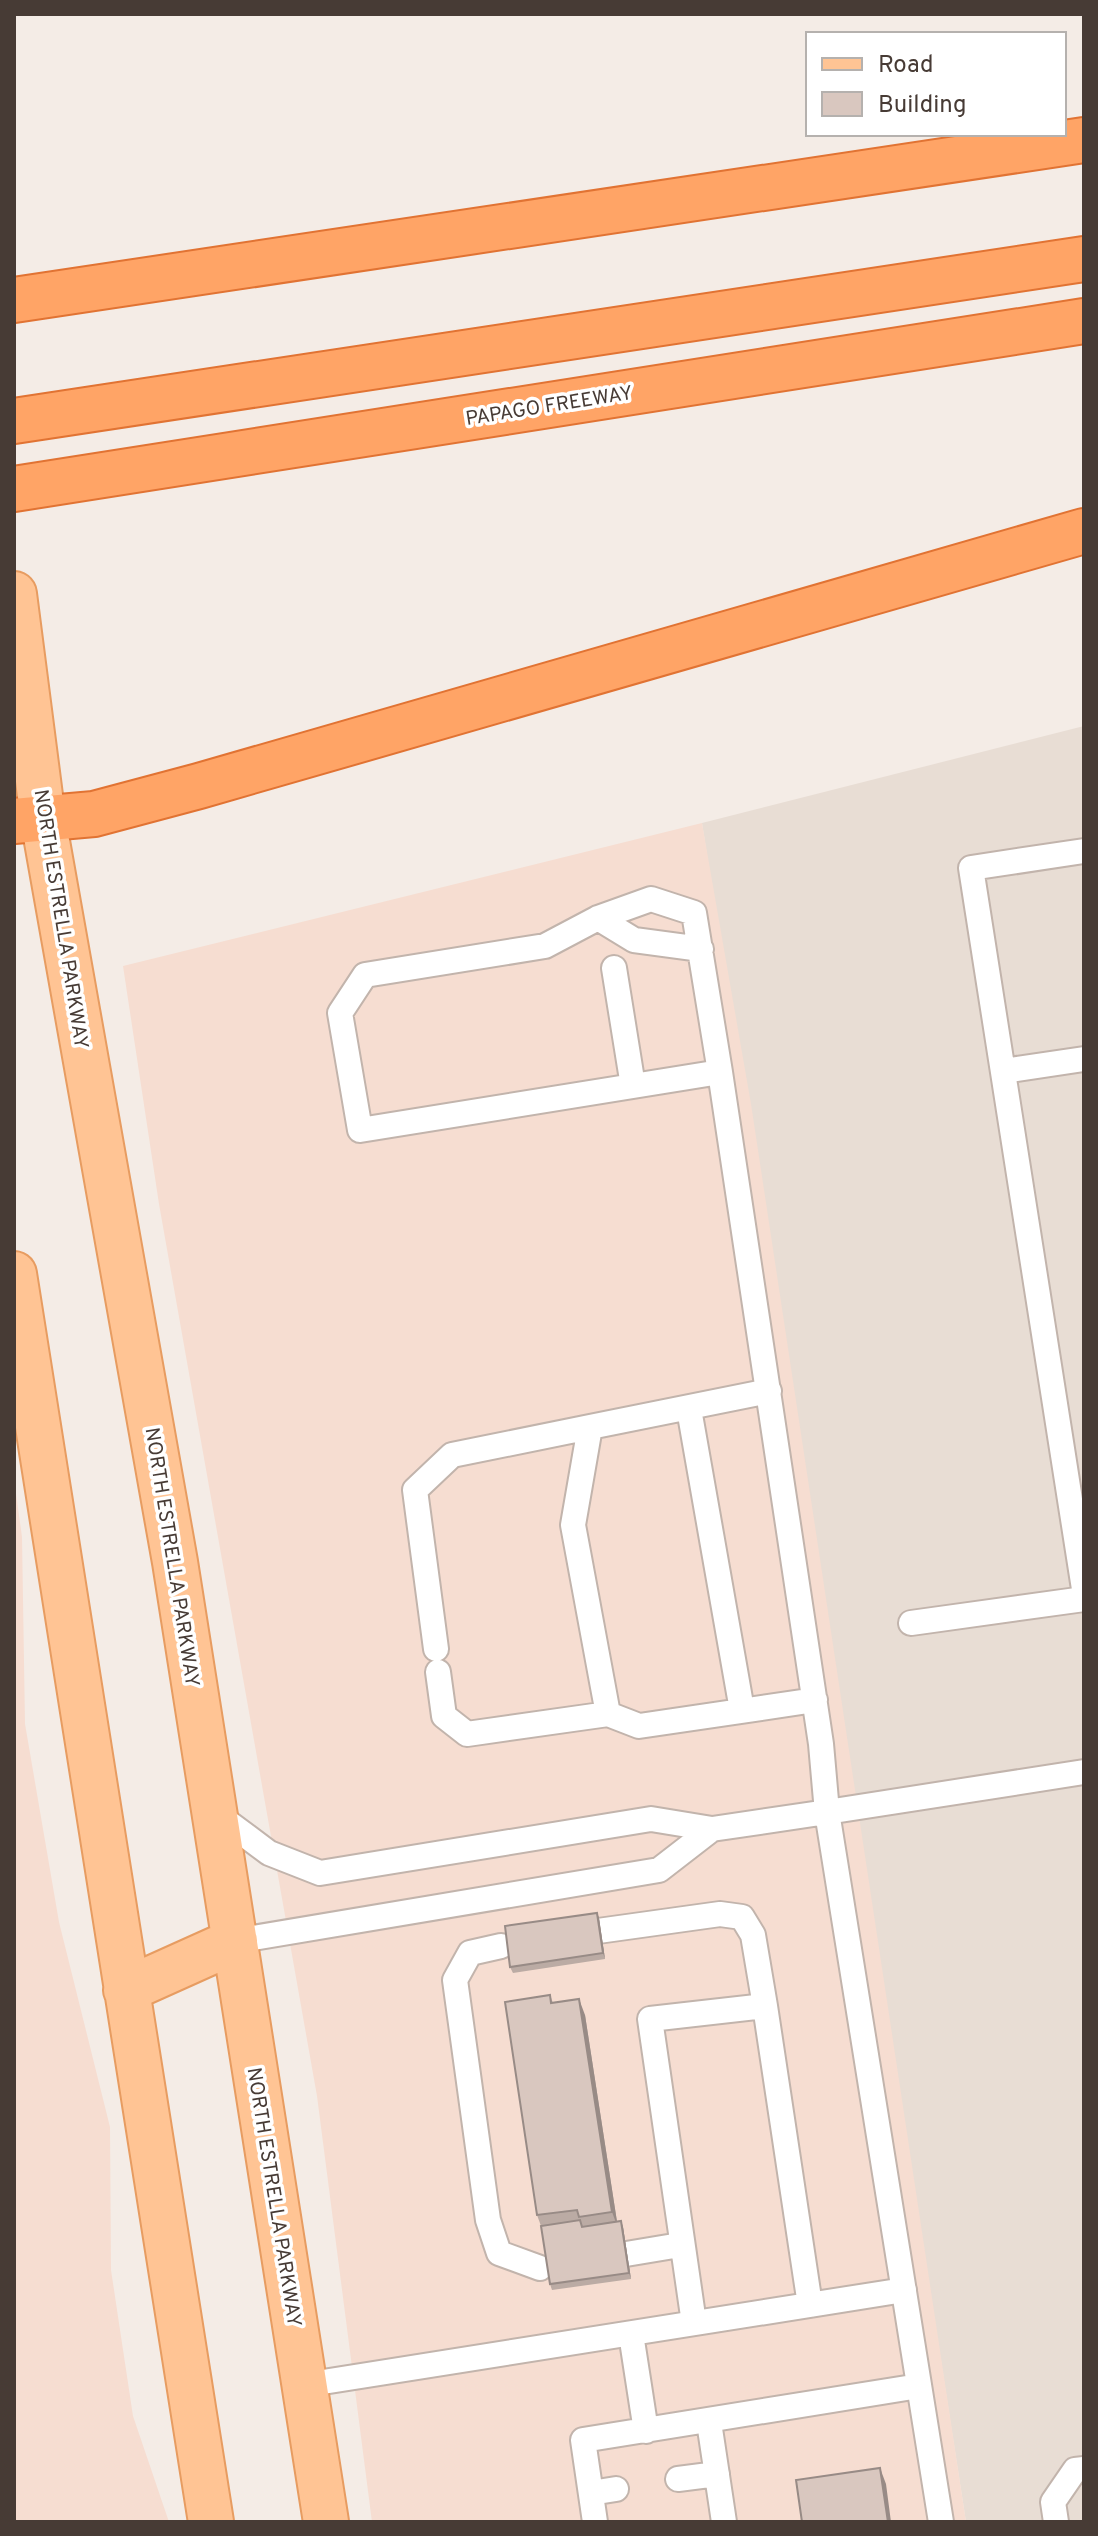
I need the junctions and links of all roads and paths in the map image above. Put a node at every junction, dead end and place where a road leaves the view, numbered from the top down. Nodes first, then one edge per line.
1 (1084, 140) edge
2 (1084, 259) edge
3 (14, 300) edge
4 (1084, 321) edge
5 (14, 421) edge
6 (14, 489) edge
7 (1084, 531) edge
8 (14, 594) edge
9 (29, 820) edge
10 (1084, 851) edge
11 (598, 918) junction
12 (701, 949) junction
13 (614, 968) dead end
14 (1084, 1059) edge
15 (1003, 1071) junction
16 (720, 1072) junction
17 (633, 1086) junction
18 (14, 1274) edge
19 (769, 1391) junction
20 (689, 1409) junction
21 (590, 1427) junction
22 (1084, 1589) edge
23 (1084, 1599) edge
24 (911, 1623) dead end
25 (815, 1700) junction
26 (742, 1710) junction
27 (608, 1714) junction
28 (1084, 1772) edge
29 (214, 1812) junction
30 (827, 1812) junction
31 (712, 1829) junction
32 (598, 1931) edge
33 (235, 1941) junction
34 (501, 1946) dead end
35 (126, 1990) junction
36 (765, 2006) junction
37 (680, 2245) junction
38 (620, 2255) edge
39 (540, 2268) dead end
40 (904, 2290) junction
41 (810, 2305) junction
42 (694, 2323) junction
43 (631, 2334) junction
44 (304, 2385) junction
45 (919, 2386) junction
46 (709, 2422) junction
47 (646, 2431) junction
48 (1084, 2469) edge
49 (717, 2474) junction
50 (678, 2479) dead end
51 (616, 2489) dead end
52 (591, 2493) junction
53 (211, 2522) edge
54 (326, 2522) edge
55 (595, 2522) edge
56 (724, 2522) edge
57 (941, 2522) edge
58 (1056, 2522) edge

1 - 3 highway
2 - 5 highway
4 - 6 highway, PAPAGO FREEWAY
7 - 9 highway
8 - 9 main road, NORTH ESTRELLA PARKWAY
9 - 29 main road, NORTH ESTRELLA PARKWAY
10 - 15 lane
11 - 12 lane
11 - 12 lane
11 - 17 lane
12 - 16 lane
13 - 17 lane
14 - 15 lane
15 - 22 lane
16 - 17 lane
16 - 19 lane
18 - 35 main road
19 - 20 lane
19 - 25 lane
20 - 21 lane
20 - 26 lane
21 - 27 lane
21 - 27 lane
23 - 24 lane
25 - 26 lane
25 - 30 lane
26 - 27 lane
28 - 30 lane
29 - 31 lane
29 - 33 main road, NORTH ESTRELLA PARKWAY
30 - 31 lane
30 - 40 lane
31 - 33 lane
32 - 36 lane
33 - 35 main road
33 - 44 main road, NORTH ESTRELLA PARKWAY
34 - 39 lane
35 - 53 main road
36 - 37 lane
36 - 41 lane
37 - 38 lane
37 - 42 lane
40 - 41 lane
40 - 45 lane
41 - 42 lane
42 - 43 lane
43 - 44 lane
43 - 47 lane
44 - 54 main road, NORTH ESTRELLA PARKWAY
45 - 46 lane
45 - 57 lane
46 - 47 lane
46 - 49 lane
47 - 52 lane
48 - 58 lane
49 - 50 lane
49 - 56 lane
51 - 52 lane
52 - 55 lane

